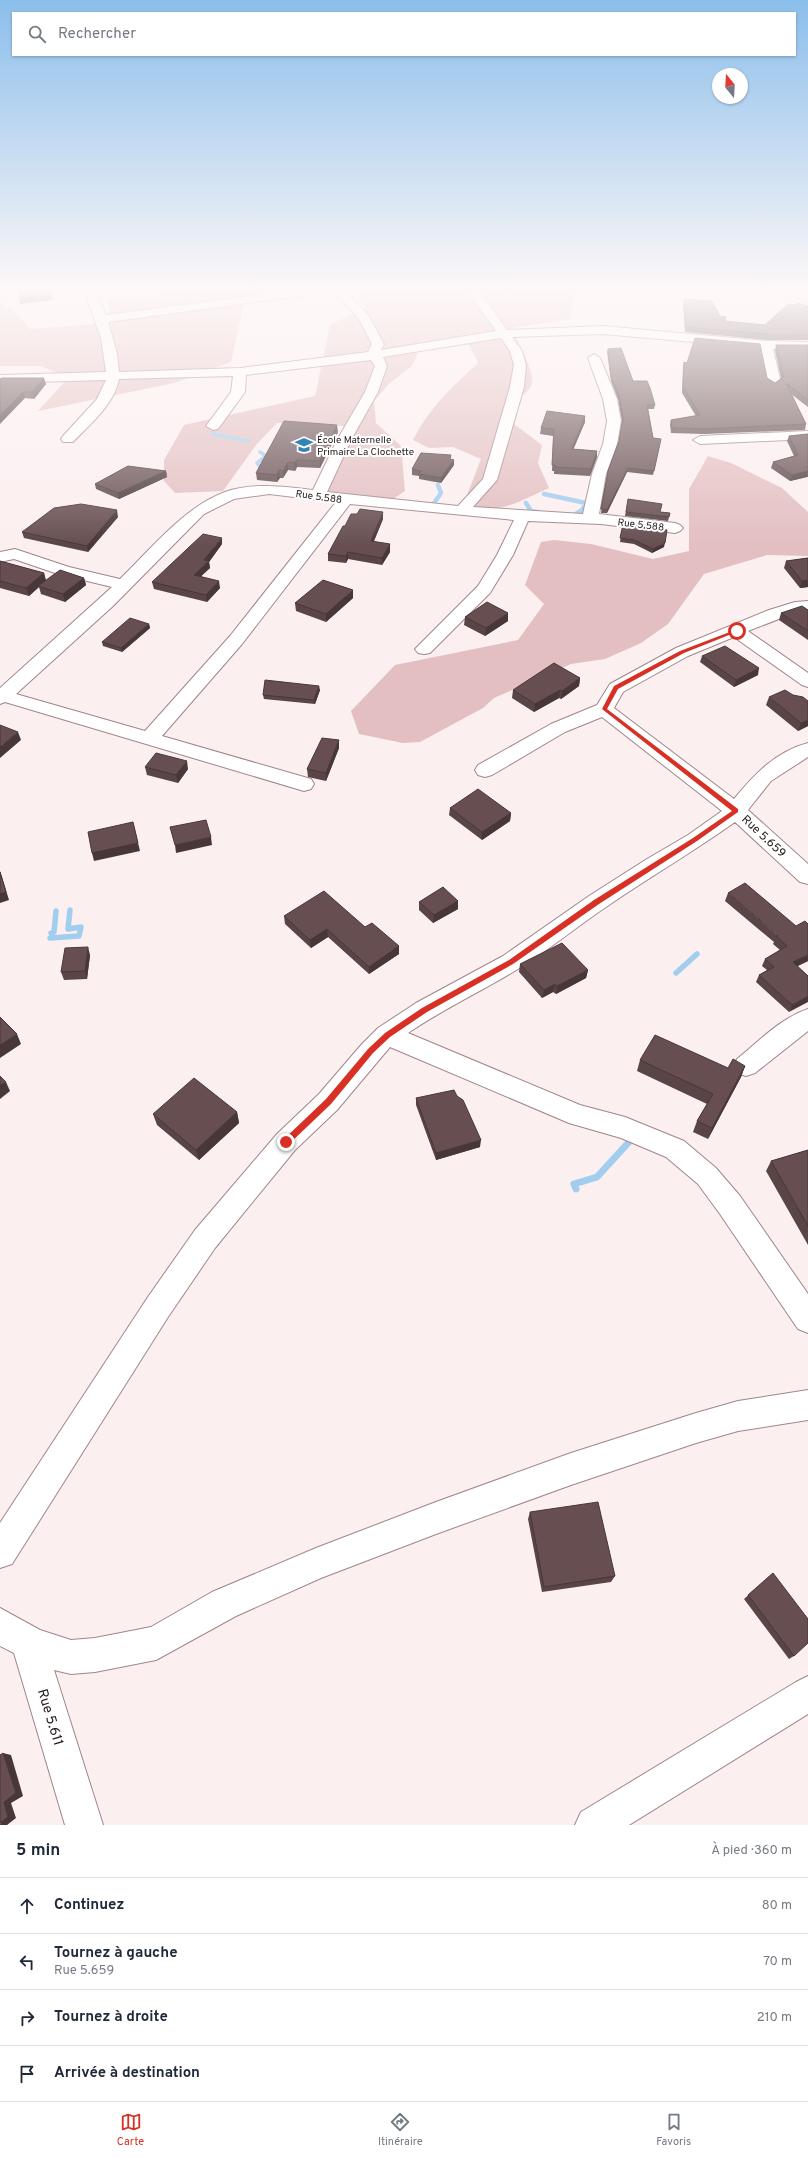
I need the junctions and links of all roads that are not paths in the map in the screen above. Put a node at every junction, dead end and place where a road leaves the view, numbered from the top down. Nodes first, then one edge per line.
1 (160, 375) edge
2 (240, 375) edge
3 (378, 375) edge
4 (519, 375) edge
5 (601, 375) edge
6 (772, 375) edge
7 (114, 377) junction
8 (0, 379) edge
9 (774, 383) edge
10 (213, 426) dead end
11 (808, 435) edge
12 (68, 439) dead end
13 (700, 440) dead end
14 (318, 495) junction
15 (345, 500) junction
16 (463, 509) junction
17 (523, 516) junction
18 (590, 518) junction
19 (675, 528) dead end
20 (0, 557) edge
21 (123, 585) junction
22 (808, 606) edge
23 (737, 631) junction
24 (424, 649) dead end
25 (808, 681) edge
26 (1, 696) edge
27 (604, 709) junction
28 (150, 738) junction
29 (808, 749) edge
30 (485, 770) dead end
31 (304, 784) dead end
32 (736, 811) junction
33 (808, 876) edge
34 (808, 1019) edge
35 (387, 1035) junction
36 (746, 1066) edge
37 (808, 1319) edge
38 (808, 1405) edge
39 (0, 1552) edge
40 (14, 1633) edge
41 (808, 1694) edge
42 (84, 1825) edge
43 (594, 1825) edge

1 - 7 street
2 - 10 street
3 - 14 street
4 - 16 street
5 - 18 street
6 - 9 street
7 - 8 street
7 - 12 street
11 - 13 street
14 - 15 street, Rue 5.588
14 - 21 street, Rue 5.588
15 - 16 street, Rue 5.588
15 - 28 street
16 - 17 street, Rue 5.588
17 - 18 street, Rue 5.588
17 - 24 street
18 - 19 street, Rue 5.588
20 - 21 street
21 - 26 street, Rue 5.588
22 - 23 street
23 - 25 street
23 - 27 street
26 - 28 street
27 - 30 street
27 - 32 street, Rue 5.659
28 - 31 street
29 - 32 street
32 - 33 street, Rue 5.659
32 - 35 street
34 - 36 street
35 - 37 street
35 - 39 street
38 - 40 street
40 - 42 street, Rue 5.611
41 - 43 street

